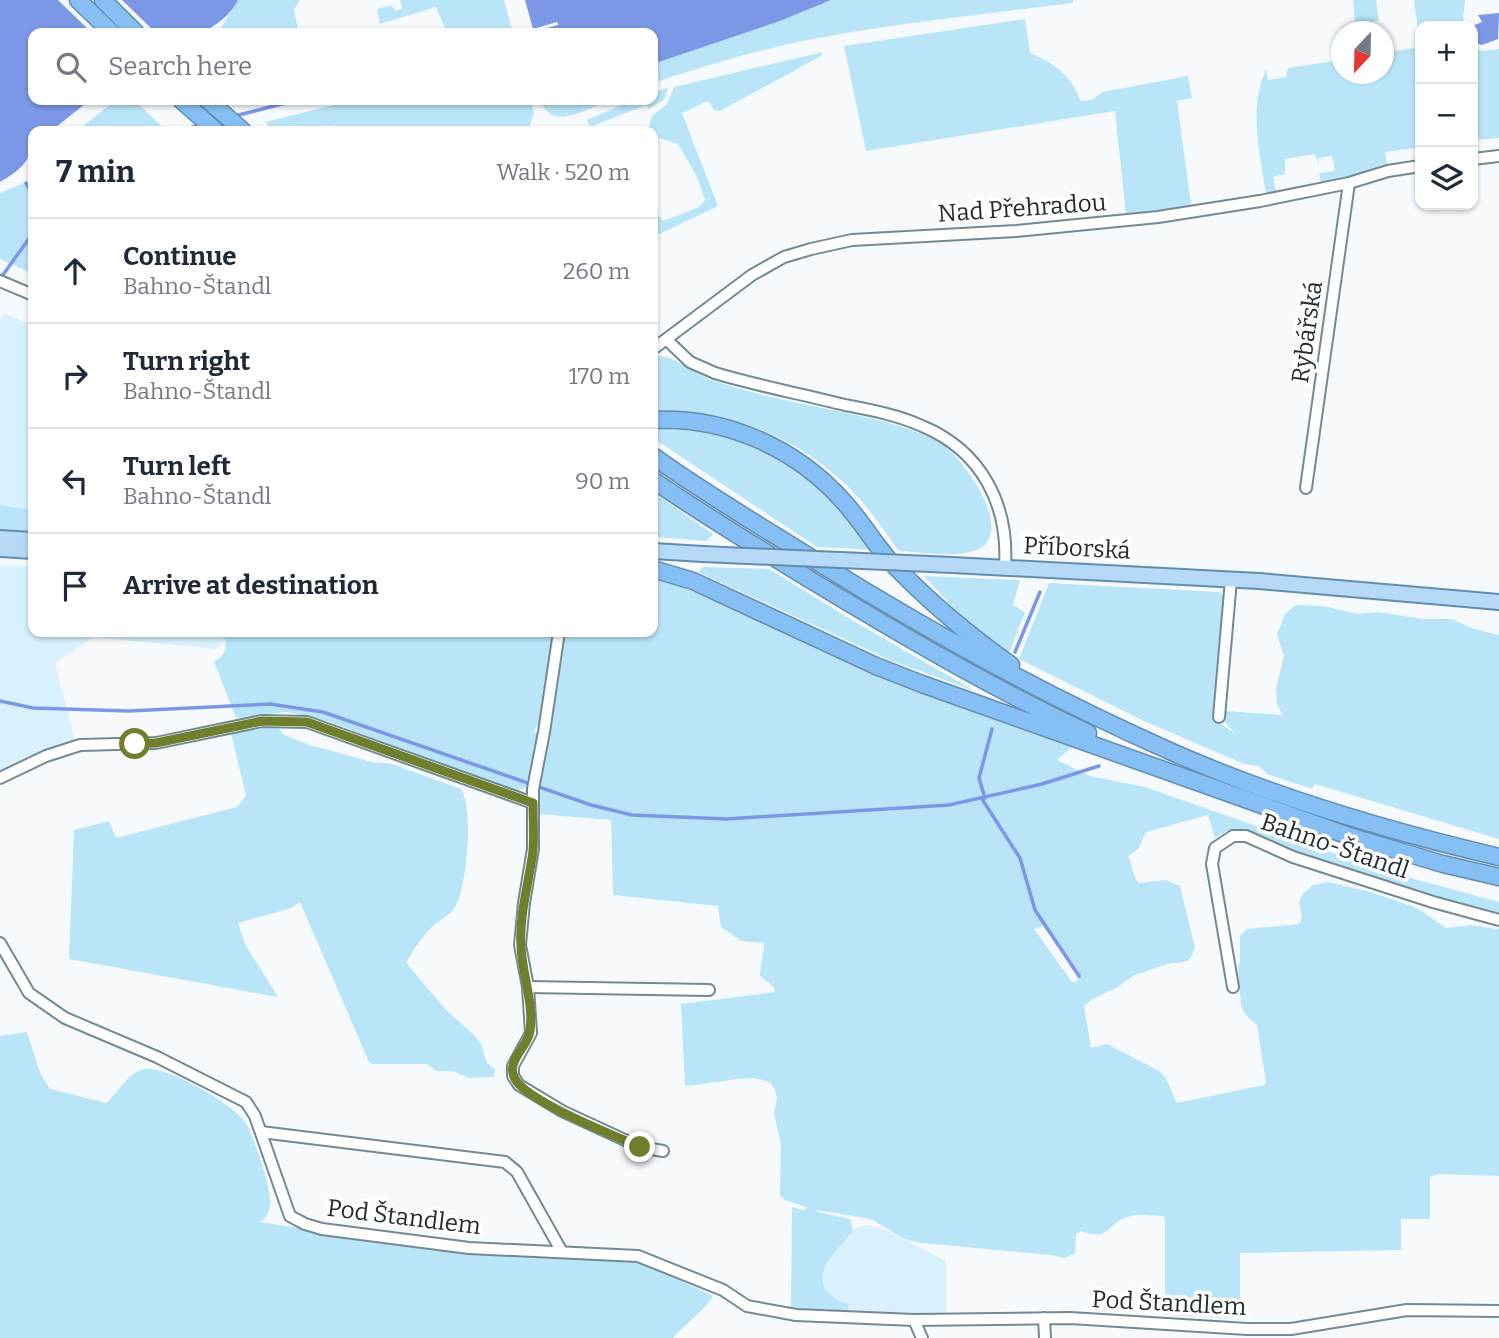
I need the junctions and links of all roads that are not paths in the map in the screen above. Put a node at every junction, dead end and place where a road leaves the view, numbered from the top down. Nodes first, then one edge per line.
1 (78, 0) edge
2 (103, 0) edge
3 (107, 28) edge
4 (131, 28) edge
5 (187, 105) edge
6 (214, 105) edge
7 (210, 126) edge
8 (237, 126) edge
9 (1499, 156) edge
10 (1478, 158) edge
11 (1415, 167) edge
12 (1349, 183) junction
13 (0, 281) edge
14 (28, 293) edge
15 (667, 340) junction
16 (658, 346) edge
17 (658, 419) edge
18 (658, 459) edge
19 (658, 483) edge
20 (1306, 488) dead end
21 (0, 538) edge
22 (28, 540) edge
23 (0, 549) edge
24 (28, 551) edge
25 (658, 551) edge
26 (1005, 568) junction
27 (658, 571) edge
28 (1231, 580) junction
29 (1499, 602) edge
30 (558, 637) edge
31 (1219, 718) dead end
32 (1109, 723) junction
33 (0, 778) edge
34 (1196, 780) junction
35 (533, 803) junction
36 (1499, 857) edge
37 (1499, 877) edge
38 (1499, 920) edge
39 (0, 943) edge
40 (528, 987) junction
41 (1233, 987) dead end
42 (709, 990) dead end
43 (261, 1132) junction
44 (663, 1151) dead end
45 (562, 1252) junction
46 (1499, 1311) edge
47 (1044, 1318) junction
48 (914, 1320) junction
49 (1292, 1329) junction
50 (922, 1338) edge
51 (1045, 1338) edge
52 (1280, 1338) edge

1 - 3 highway
2 - 4 highway
5 - 7 highway
6 - 8 highway
9 - 10 street
11 - 12 street, Nad Přehradou
12 - 15 street, Nad Přehradou
12 - 20 street, Rybářská
13 - 14 street
15 - 16 street, Nad Přehradou
15 - 26 street
17 - 32 highway
18 - 32 highway
19 - 34 highway
21 - 22 main road
23 - 24 main road
25 - 26 main road, Příborská, bridge
26 - 28 main road, Příborská
27 - 34 highway
28 - 29 main road, Příborská
28 - 31 street
30 - 35 street
32 - 36 highway
33 - 35 street
34 - 37 highway
35 - 40 street
38 - 41 street, Bahno-Štandl
39 - 43 street, Pod Štandlem
40 - 42 street
40 - 44 street
43 - 45 street
43 - 45 street, Pod Štandlem
45 - 48 street, Pod Štandlem
46 - 49 street, Pod Štandlem
47 - 48 street, Pod Štandlem
47 - 49 street, Pod Štandlem
47 - 51 street
48 - 50 street
49 - 52 street, Pod Štandlem

